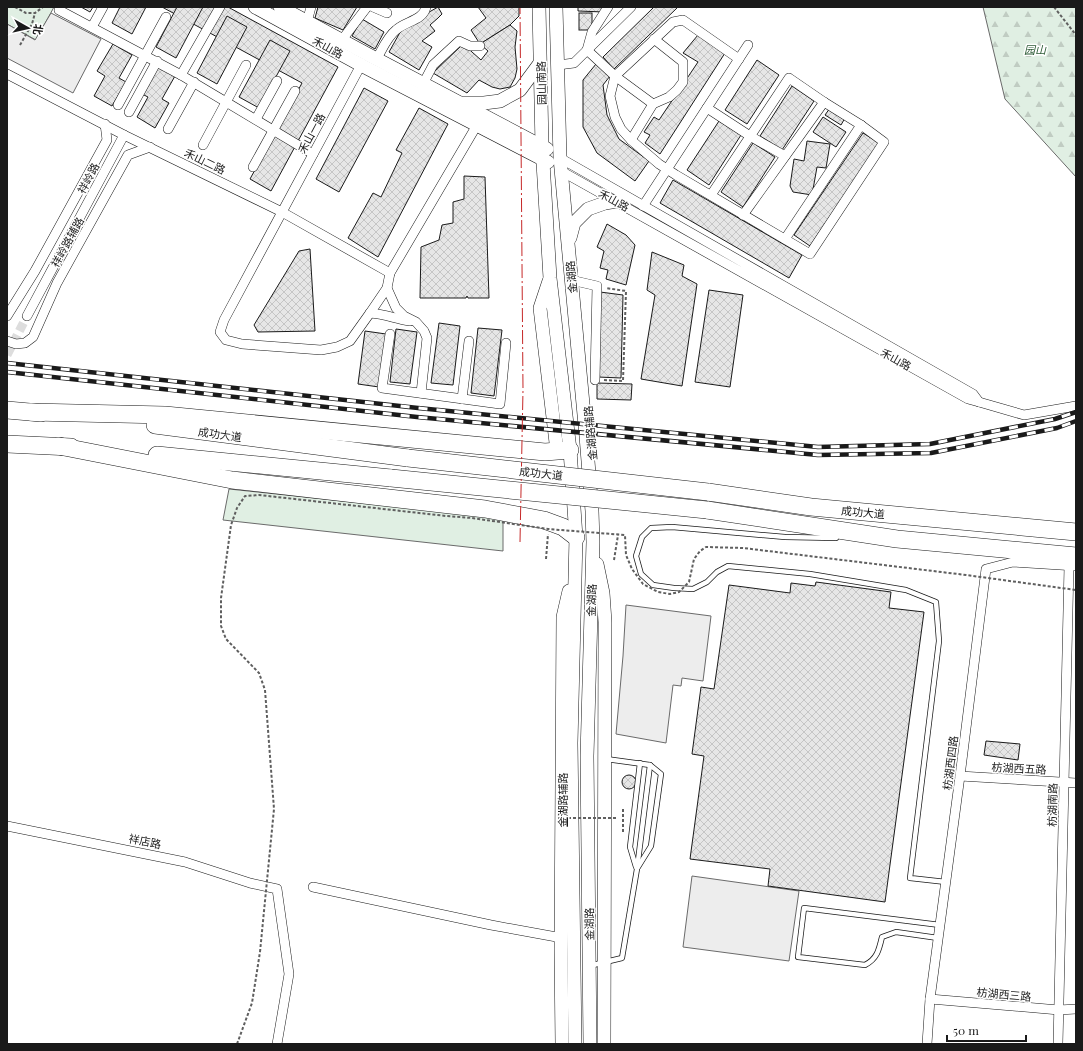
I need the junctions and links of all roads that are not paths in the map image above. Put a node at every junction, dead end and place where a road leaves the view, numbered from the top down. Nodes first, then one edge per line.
1 (60, 7) edge
2 (103, 7) edge
3 (220, 7) edge
4 (255, 7) edge
5 (280, 7) edge
6 (305, 7) edge
7 (311, 7) edge
8 (367, 7) edge
9 (373, 7) edge
10 (426, 7) edge
11 (539, 7) edge
12 (556, 7) edge
13 (608, 7) edge
14 (630, 7) edge
15 (387, 13) dead end
16 (166, 17) dead end
17 (307, 22) junction
18 (92, 27) junction
19 (654, 39) junction
20 (342, 41) junction
21 (748, 45) dead end
22 (480, 46) dead end
23 (587, 50) junction
24 (145, 55) junction
25 (739, 59) junction
26 (376, 60) junction
27 (157, 61) junction
28 (540, 63) junction
29 (361, 64) junction
30 (246, 65) dead end
31 (558, 65) junction
32 (7, 74) edge
33 (181, 75) junction
34 (615, 76) junction
35 (277, 81) dead end
36 (194, 82) junction
37 (423, 84) junction
38 (294, 91) dead end
39 (226, 101) junction
40 (824, 102) junction
41 (460, 103) junction
42 (653, 104) junction
43 (118, 105) dead end
44 (707, 108) junction
45 (128, 112) dead end
46 (256, 119) junction
47 (105, 124) junction
48 (477, 125) junction
49 (861, 125) junction
50 (168, 129) dead end
51 (273, 130) junction
52 (124, 135) junction
53 (750, 136) junction
54 (631, 140) junction
55 (202, 145) dead end
56 (542, 146) junction
57 (150, 147) junction
58 (313, 154) junction
59 (785, 156) junction
60 (542, 159) junction
61 (561, 164) junction
62 (253, 167) dead end
63 (667, 169) junction
64 (711, 195) junction
65 (617, 202) junction
66 (643, 206) junction
67 (282, 212) junction
68 (743, 215) junction
69 (785, 239) junction
70 (568, 244) junction
71 (390, 273) junction
72 (571, 280) junction
73 (387, 288) junction
74 (370, 313) junction
75 (7, 316) edge
76 (27, 316) tunnel mouth
77 (416, 322) junction
78 (390, 334) dead end
79 (7, 341) edge
80 (469, 341) dead end
81 (506, 343) dead end
82 (596, 380) road end
83 (422, 393) junction
84 (973, 398) junction
85 (462, 399) junction
86 (1076, 406) edge
87 (7, 410) edge
88 (31, 412) junction
89 (7, 444) edge
90 (59, 446) junction
91 (563, 450) junction
92 (1076, 532) edge
93 (576, 537) junction
94 (845, 538) dead end
95 (852, 538) dead end
96 (897, 539) junction
97 (593, 542) junction
98 (575, 558) junction
99 (1074, 563) edge
100 (587, 756) junction
101 (604, 759) junction
102 (640, 763) junction
103 (650, 765) junction
104 (960, 776) junction
105 (1064, 783) junction
106 (1076, 783) edge
107 (7, 826) edge
108 (637, 869) junction
109 (946, 882) junction
110 (313, 887) dead end
111 (940, 925) junction
112 (562, 938) junction
113 (938, 938) junction
114 (604, 962) junction
115 (589, 967) junction
116 (930, 1000) junction
117 (1076, 1009) edge
118 (1059, 1010) junction
119 (277, 1044) edge
120 (562, 1044) edge
121 (575, 1044) edge
122 (590, 1044) edge
123 (604, 1044) edge
124 (927, 1044) edge
125 (1058, 1044) edge

1 - 18 street
2 - 18 street
3 - 33 street
4 - 29 main road, 禾山路
5 - 17 main road, 禾山路
6 - 17 street
7 - 17 street
8 - 20 street
9 - 15 street
10 - 26 street
11 - 28 main road, 园山南路
12 - 31 main road, 园山南路
13 - 23 street
14 - 23 street
16 - 24 street
17 - 20 main road, 禾山路
18 - 24 street
19 - 25 street
19 - 34 street
19 - 42 street
20 - 26 main road, 禾山路
21 - 25 street
22 - 37 street
23 - 31 street
23 - 34 street
24 - 27 street
24 - 43 street
25 - 44 street
26 - 37 main road, 禾山路
27 - 33 street
27 - 45 street
28 - 41 main road
28 - 56 main road, 园山南路
29 - 48 main road, 禾山路
29 - 58 street, 禾山一路
30 - 39 street
31 - 61 main road, 园山南路
32 - 47 street, 禾山二路
33 - 36 street
34 - 42 street
34 - 54 street
35 - 46 street
36 - 39 street
36 - 50 street
37 - 41 main road, 禾山路
38 - 51 street
39 - 46 street
39 - 55 street
40 - 49 street
40 - 53 street
40 - 59 street
41 - 56 main road, 禾山路
42 - 54 street
44 - 53 street
44 - 63 street
46 - 51 street
47 - 52 street, 禾山二路
47 - 75 street, 祥岭路辅路
48 - 60 main road, 禾山路
48 - 71 street
49 - 69 street
49 - 69 street
51 - 58 street
51 - 62 street
52 - 57 street, 禾山二路
52 - 76 street, 祥岭路
53 - 59 street
53 - 64 street
54 - 63 street
56 - 60 main road, 园山南路
56 - 61 main road, 禾山路
57 - 67 street, 禾山二路
57 - 79 street, 祥岭路辅路
58 - 67 street, 禾山一路
59 - 68 street
60 - 61 main road, 禾山路
60 - 91 main road, 金湖路
61 - 65 street, 禾山路
61 - 66 street, 禾山路
61 - 70 main road, 金湖路
63 - 64 street
63 - 66 street
64 - 68 street
65 - 70 main road
65 - 84 street, 禾山路
66 - 84 street, 禾山路
67 - 71 street, 禾山二路
67 - 74 street, 禾山一路
68 - 69 street
70 - 72 main road, 金湖路
71 - 73 street
72 - 82 street
72 - 97 main road, 金湖路
73 - 74 street
73 - 77 street
74 - 77 street
77 - 83 street
78 - 83 street
80 - 85 street
81 - 85 street
83 - 85 street
84 - 86 street
87 - 88 highway, 成功大道
88 - 91 highway
88 - 92 highway, 成功大道, bridge
89 - 90 highway, 成功大道
90 - 93 highway
90 - 96 highway, 成功大道, bridge
91 - 93 main road, 金湖路
93 - 98 main road, 金湖路
94 - 109 lane
95 - 96 lane
96 - 99 highway, 成功大道
97 - 100 main road, 金湖路
97 - 101 main road
98 - 112 main road, 金湖路辅路
98 - 121 main road, 金湖路
99 - 104 street, 枋湖西四路
99 - 105 street, 枋湖南路
100 - 101 main road
100 - 115 main road, 金湖路
101 - 102 lane
101 - 114 main road
102 - 103 lane
102 - 108 lane
103 - 108 lane
103 - 108 lane
104 - 105 street, 枋湖西五路
104 - 109 street, 枋湖西四路
105 - 106 street, 枋湖西五路
105 - 118 street, 枋湖南路
107 - 119 street, 祥店路
108 - 114 lane
109 - 111 street, 枋湖西四路
110 - 112 street
111 - 113 street, 枋湖西四路
111 - 113 lane
112 - 120 main road, 金湖路辅路
113 - 116 street, 枋湖西四路
114 - 115 lane
114 - 123 main road
115 - 122 main road, 金湖路
116 - 118 street, 枋湖西三路
116 - 124 street, 枋湖西四路
117 - 118 street, 枋湖西三路
118 - 125 street, 枋湖南路

